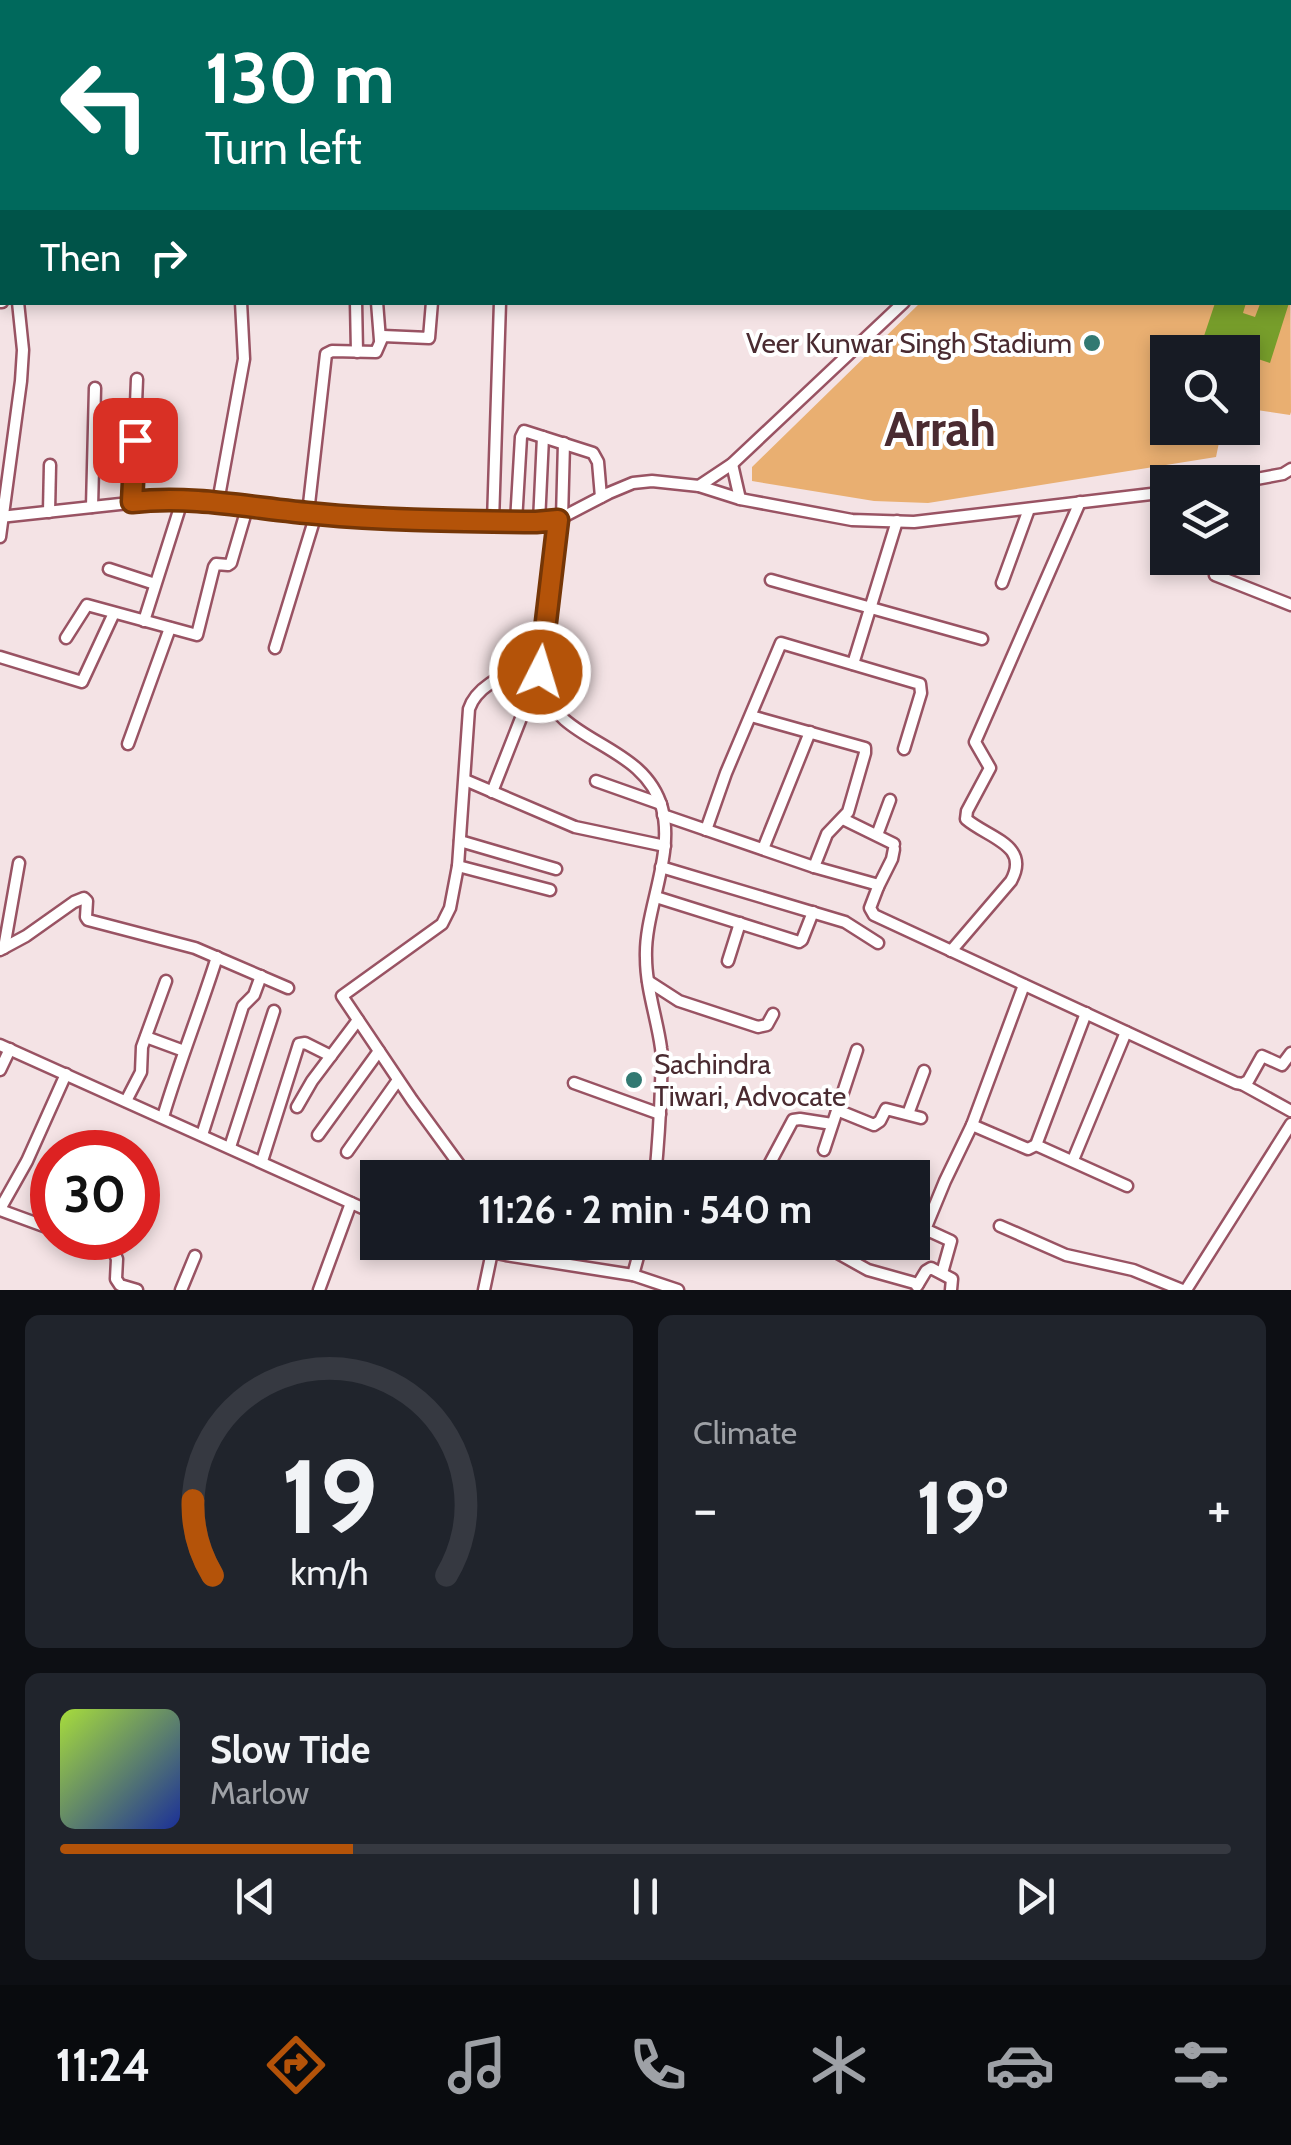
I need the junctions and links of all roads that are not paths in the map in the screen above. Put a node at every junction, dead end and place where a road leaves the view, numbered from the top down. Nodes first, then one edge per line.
1 (18, 305) edge
2 (241, 305) edge
3 (356, 305) edge
4 (377, 305) edge
5 (432, 305) edge
6 (500, 305) edge
7 (901, 305) edge
8 (380, 340) junction
9 (357, 352) junction
10 (137, 378) dead end
11 (95, 388) dead end
12 (542, 436) junction
13 (564, 443) junction
14 (732, 464) junction
15 (50, 465) dead end
16 (1291, 469) edge
17 (1260, 478) edge
18 (698, 486) junction
19 (1150, 494) edge
20 (602, 497) junction
21 (740, 499) junction
22 (182, 500) junction
23 (132, 502) junction
24 (218, 502) junction
25 (1080, 502) junction
26 (248, 504) junction
27 (92, 507) junction
28 (1029, 509) junction
29 (48, 512) junction
30 (312, 514) junction
31 (2, 516) edge
32 (560, 519) junction
33 (494, 522) junction
34 (516, 522) junction
35 (539, 522) junction
36 (897, 522) junction
37 (0, 537) edge
38 (109, 569) dead end
39 (1215, 575) edge
40 (771, 580) dead end
41 (155, 584) junction
42 (1002, 584) dead end
43 (1291, 605) edge
44 (870, 607) junction
45 (114, 612) junction
46 (144, 621) junction
47 (170, 628) junction
48 (66, 638) dead end
49 (982, 639) dead end
50 (275, 648) dead end
51 (0, 657) edge
52 (540, 658) junction
53 (854, 664) junction
54 (548, 700) junction
55 (750, 716) junction
56 (810, 732) junction
57 (128, 744) dead end
58 (904, 749) dead end
59 (465, 780) junction
60 (596, 781) dead end
61 (492, 792) junction
62 (890, 800) dead end
63 (662, 809) junction
64 (843, 819) junction
65 (706, 830) junction
66 (877, 835) junction
67 (460, 841) junction
68 (665, 846) junction
69 (763, 849) junction
70 (19, 862) dead end
71 (458, 866) junction
72 (814, 866) junction
73 (661, 867) junction
74 (556, 869) dead end
75 (878, 887) junction
76 (0, 888) edge
77 (550, 890) dead end
78 (14, 891) junction
79 (656, 897) junction
80 (813, 912) junction
81 (740, 923) junction
82 (878, 943) dead end
83 (2, 949) edge
84 (951, 951) junction
85 (217, 957) junction
86 (728, 961) dead end
87 (261, 976) junction
88 (166, 981) dead end
89 (648, 981) junction
90 (1024, 984) junction
91 (288, 988) dead end
92 (274, 1011) dead end
93 (1086, 1013) junction
94 (773, 1014) dead end
95 (358, 1020) junction
96 (1126, 1032) junction
97 (146, 1038) junction
98 (5, 1047) edge
99 (857, 1050) dead end
100 (184, 1051) junction
101 (379, 1051) junction
102 (1291, 1053) edge
103 (331, 1056) junction
104 (0, 1070) edge
105 (924, 1070) dead end
106 (66, 1074) junction
107 (398, 1080) junction
108 (574, 1083) dead end
109 (1242, 1084) junction
110 (126, 1101) junction
111 (297, 1108) dead end
112 (837, 1110) junction
113 (1291, 1111) edge
114 (660, 1114) junction
115 (908, 1114) junction
116 (163, 1118) junction
117 (922, 1118) dead end
118 (832, 1124) junction
119 (972, 1124) junction
120 (1291, 1124) edge
121 (202, 1135) junction
122 (318, 1135) dead end
123 (1036, 1145) junction
124 (230, 1147) junction
125 (824, 1150) dead end
126 (347, 1152) dead end
127 (456, 1160) edge
128 (656, 1160) edge
129 (772, 1160) edge
130 (1073, 1160) junction
131 (262, 1162) junction
132 (1127, 1186) dead end
133 (351, 1202) junction
134 (360, 1206) edge
135 (0, 1210) edge
136 (30, 1221) edge
137 (1000, 1226) dead end
138 (195, 1256) dead end
139 (117, 1260) edge
140 (490, 1260) edge
141 (558, 1260) edge
142 (638, 1260) edge
143 (850, 1260) edge
144 (942, 1274) junction
145 (634, 1275) junction
146 (917, 1287) edge
147 (323, 1289) edge
148 (1187, 1289) edge
149 (137, 1290) edge
150 (180, 1290) edge
151 (484, 1290) edge
152 (678, 1290) edge
153 (951, 1290) edge

1 - 31 street
2 - 24 street
3 - 9 street
4 - 8 street
5 - 8 street
6 - 33 street
7 - 14 street
8 - 9 street
9 - 30 street
10 - 23 street
11 - 27 street
12 - 13 street
12 - 34 street
12 - 35 street
13 - 20 street
13 - 32 street
14 - 18 street
14 - 21 street
15 - 29 street
16 - 17 street
18 - 20 street
18 - 21 street
19 - 25 street
20 - 32 street
21 - 36 street
22 - 23 street
22 - 24 street
22 - 41 street
23 - 27 street
24 - 26 street
25 - 28 street
25 - 84 street
26 - 30 street
26 - 47 street
27 - 29 street
28 - 36 street
28 - 42 street
29 - 31 street
30 - 33 street
30 - 50 street
31 - 37 street
32 - 35 street
32 - 52 street
33 - 34 street
34 - 35 street
36 - 44 street
38 - 41 street
39 - 43 street
40 - 44 street
41 - 46 street
44 - 49 street
44 - 53 street
45 - 46 street
45 - 48 street
45 - 51 street
46 - 47 street
47 - 57 street
52 - 54 street
52 - 59 street
53 - 55 street
53 - 58 street
54 - 61 street
54 - 63 street
55 - 56 street
55 - 65 street
56 - 64 street
56 - 69 street
59 - 61 street
59 - 67 street
60 - 63 street
61 - 68 street
62 - 66 street
63 - 65 street
63 - 68 street
64 - 66 street
64 - 72 street
65 - 69 street
66 - 75 street
67 - 71 street
67 - 74 street
68 - 73 street
69 - 72 street
70 - 78 street
71 - 77 street
71 - 95 street
72 - 75 street
73 - 79 street
73 - 80 street
75 - 84 street
76 - 78 street
78 - 83 street
79 - 81 street
79 - 89 street
80 - 81 street
80 - 82 street
81 - 86 street
83 - 85 street
84 - 90 street
85 - 87 street
85 - 100 street
87 - 91 street
87 - 121 street
88 - 97 street
89 - 94 street
89 - 114 street
90 - 93 street
90 - 119 street
92 - 124 street
93 - 96 street
93 - 123 street
95 - 101 street
95 - 103 street
96 - 109 street
96 - 130 street
97 - 100 street
97 - 110 street
98 - 104 street
98 - 106 street
99 - 112 street
100 - 116 street
101 - 107 street
101 - 122 street
102 - 109 street
103 - 111 street
103 - 131 street
105 - 115 street
106 - 110 street
106 - 135 street
107 - 126 street
107 - 127 street
108 - 114 street
109 - 113 street
110 - 116 street
112 - 115 street
112 - 118 street
114 - 128 street
115 - 117 street
116 - 121 street
118 - 125 street
118 - 129 street
119 - 123 street
119 - 144 street
120 - 148 street
121 - 124 street
123 - 130 street
124 - 131 street
130 - 132 street
131 - 133 street
133 - 134 street
133 - 147 street
135 - 136 street
137 - 148 street
138 - 150 street
139 - 149 street
140 - 151 street
141 - 145 street
142 - 145 street
143 - 146 street
144 - 146 street
144 - 153 street
145 - 152 street

